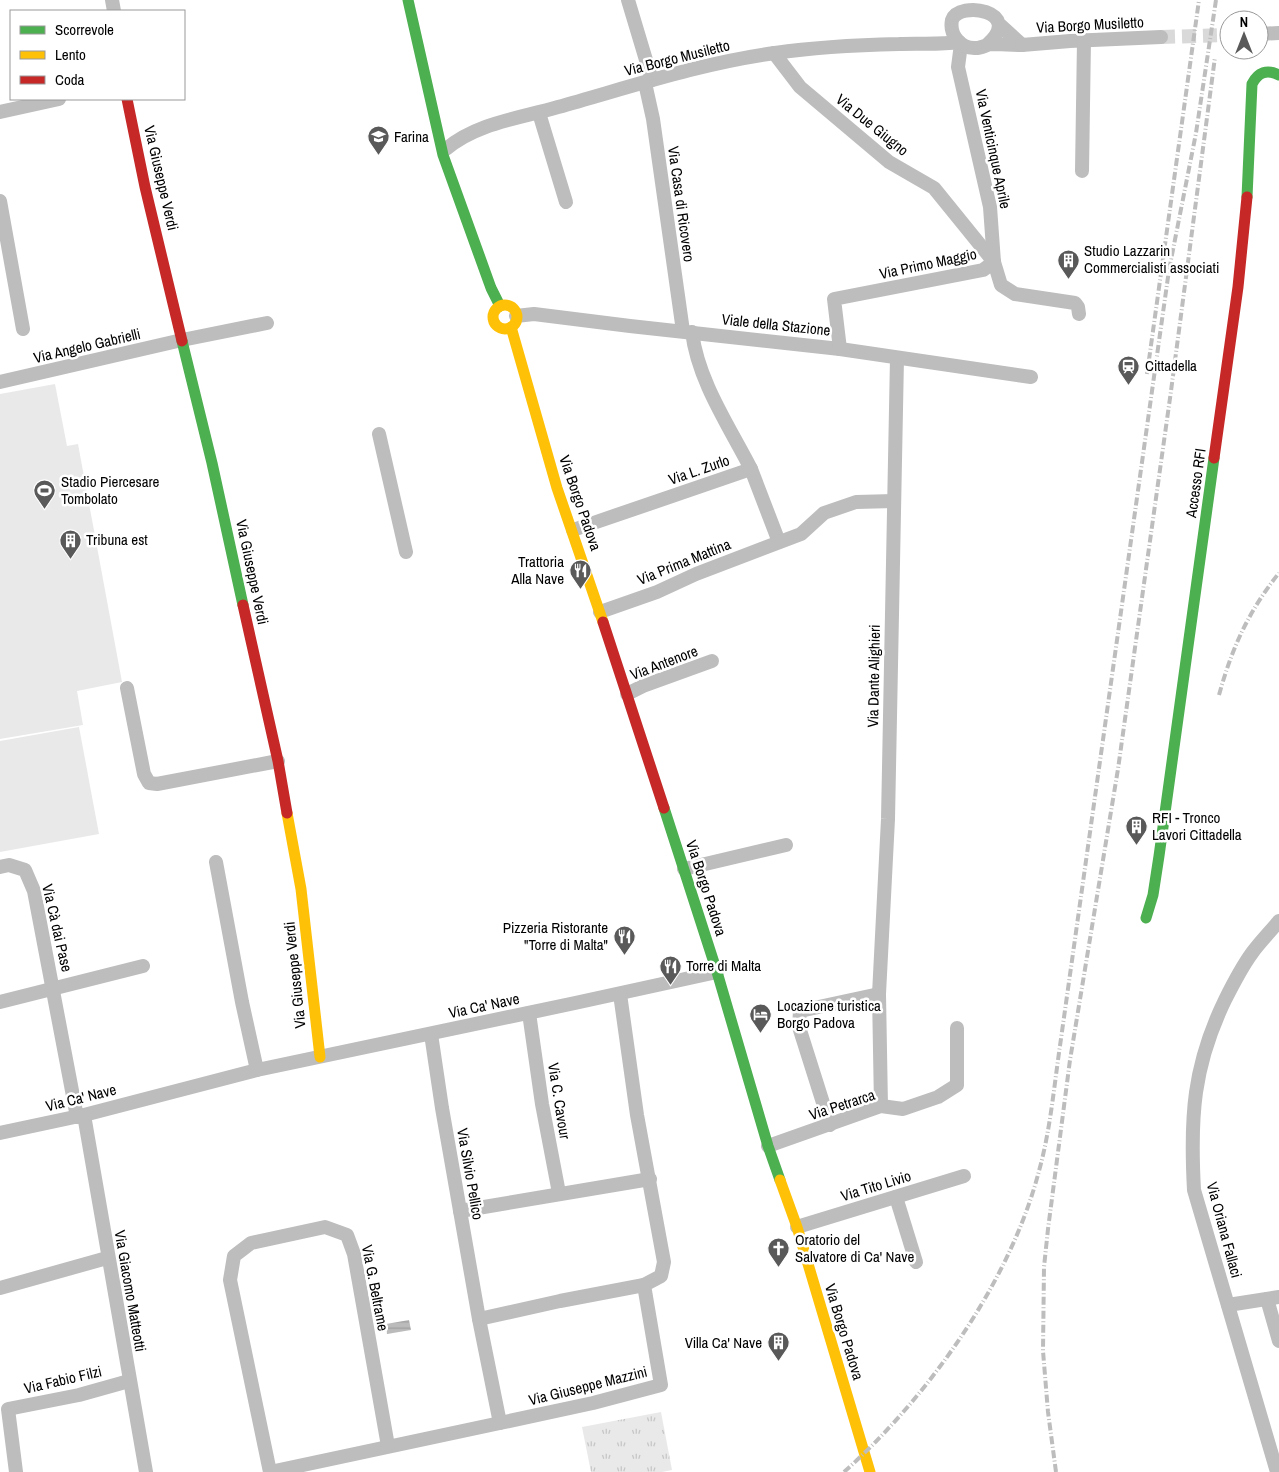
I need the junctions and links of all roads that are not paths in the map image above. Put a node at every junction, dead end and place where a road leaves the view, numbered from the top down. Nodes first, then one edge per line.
1 (408, 0) edge
2 (628, 0) edge
3 (991, 3) edge
4 (951, 22) junction
5 (999, 24) junction
6 (1161, 37) tunnel mouth
7 (1084, 40) junction
8 (960, 43) junction
9 (926, 44) junction
10 (988, 44) junction
11 (1022, 45) junction
12 (774, 53) junction
13 (1279, 75) edge
14 (648, 81) junction
15 (54, 100) edge
16 (127, 100) edge
17 (0, 112) edge
18 (539, 113) junction
19 (436, 125) junction
20 (446, 149) junction
21 (448, 164) junction
22 (1082, 171) dead end
23 (0, 202) edge
24 (566, 202) dead end
25 (994, 262) junction
26 (500, 306) junction
27 (1079, 314) dead end
28 (514, 321) junction
29 (267, 323) dead end
30 (23, 328) dead end
31 (689, 336) junction
32 (182, 340) junction
33 (840, 349) junction
34 (897, 358) junction
35 (1031, 376) dead end
36 (0, 382) edge
37 (379, 434) dead end
38 (751, 469) junction
39 (894, 501) junction
40 (573, 530) junction
41 (779, 542) junction
42 (406, 552) dead end
43 (600, 612) junction
44 (712, 661) dead end
45 (127, 688) dead end
46 (626, 694) junction
47 (278, 761) junction
48 (786, 845) dead end
49 (216, 862) dead end
50 (0, 867) edge
51 (684, 869) junction
52 (1146, 918) dead end
53 (1279, 921) edge
54 (143, 966) dead end
55 (717, 972) junction
56 (54, 989) junction
57 (620, 994) junction
58 (879, 994) junction
59 (0, 1002) edge
60 (529, 1013) junction
61 (957, 1028) dead end
62 (431, 1034) junction
63 (320, 1057) junction
64 (257, 1070) junction
65 (881, 1106) junction
66 (80, 1116) junction
67 (830, 1126) junction
68 (0, 1133) edge
69 (768, 1146) junction
70 (964, 1176) dead end
71 (650, 1179) junction
72 (559, 1193) junction
73 (896, 1198) junction
74 (460, 1212) junction
75 (797, 1227) junction
76 (108, 1258) junction
77 (916, 1262) dead end
78 (644, 1286) junction
79 (0, 1288) edge
80 (1273, 1298) edge
81 (1228, 1305) junction
82 (478, 1318) junction
83 (1279, 1341) edge
84 (129, 1381) junction
85 (500, 1423) junction
86 (388, 1446) junction
87 (868, 1467) edge
88 (16, 1472) edge
89 (146, 1472) edge
90 (270, 1472) edge
91 (1277, 1472) edge

1 - 19 street
2 - 14 street, Via Casa di Ricovero
3 - 4 street
3 - 5 street
4 - 8 street
4 - 9 street
5 - 10 street
5 - 11 street, Via Borgo Musiletto
6 - 7 street, Via Borgo Musiletto
7 - 11 street, Via Borgo Musiletto
7 - 22 street
8 - 9 street, Via Borgo Musiletto
8 - 10 street
8 - 25 street, Via Venticinque Aprile
9 - 12 street, Via Borgo Musiletto
10 - 11 street, Via Borgo Musiletto
12 - 14 street, Via Borgo Musiletto
12 - 25 street, Via Due Giugno
13 - 52 street, Accesso RFI
14 - 18 street, Via Borgo Musiletto
14 - 31 street, Via Casa di Ricovero
15 - 17 street
16 - 32 street, Via Giuseppe Verdi
18 - 20 street, Via Borgo Musiletto
18 - 24 street
19 - 20 street
19 - 21 street
20 - 21 street
21 - 26 street
23 - 30 street
25 - 27 street, Via Primo Maggio
25 - 33 street, Via Primo Maggio
26 - 28 street
26 - 28 street
28 - 31 street, Viale della Stazione
28 - 40 street, Via Borgo Padova
29 - 32 street, Via Angelo Gabrielli
31 - 33 street, Viale della Stazione
31 - 38 street, Via L. Zurlo
32 - 36 street, Via Angelo Gabrielli
32 - 47 street, Via Giuseppe Verdi
33 - 34 street, Viale della Stazione
34 - 35 street, Viale della Stazione
34 - 39 street, Via Dante Alighieri
37 - 42 street
38 - 40 street, Via L. Zurlo
38 - 41 street
39 - 41 street, Via Prima Mattina
39 - 58 street, Via Dante Alighieri
40 - 43 street, Via Borgo Padova
41 - 43 street, Via Prima Mattina
43 - 46 street, Via Borgo Padova
44 - 46 street, Via Antenore
45 - 47 street
46 - 51 street, Via Borgo Padova
47 - 63 street, Via Giuseppe Verdi
48 - 51 street
49 - 64 street
50 - 56 street, Via Cà dai Pase
51 - 55 street, Via Borgo Padova
53 - 81 street, Via Oriana Fallaci
54 - 56 street, Via Cà dai Pase
55 - 57 street, Via Ca' Nave
55 - 69 street, Via Borgo Padova
56 - 59 street, Via Cà dai Pase
56 - 66 street, Via Cà dai Pase
57 - 60 street, Via Ca' Nave
57 - 71 street
58 - 65 street, Via Dante Alighieri
58 - 67 street
60 - 62 street, Via Ca' Nave
60 - 72 street, Via C. Cavour
61 - 65 street, Via Petrarca
62 - 63 street, Via Ca' Nave
62 - 74 street, Via Silvio Pellico
63 - 64 street, Via Ca' Nave
64 - 66 street, Via Ca' Nave
65 - 67 street, Via Petrarca
66 - 68 street, Via Ca' Nave
66 - 76 street, Via Giacomo Matteotti
67 - 69 street, Via Petrarca
69 - 75 street, Via Borgo Padova
70 - 73 street, Via Tito Livio
71 - 72 street
71 - 78 street
72 - 74 street
73 - 75 street, Via Tito Livio
73 - 77 street
74 - 82 street, Via Silvio Pellico
75 - 87 street, Via Borgo Padova
76 - 79 street
76 - 84 street, Via Giacomo Matteotti
78 - 82 street
78 - 85 street, Via Giuseppe Mazzini
80 - 81 street
80 - 83 street
81 - 91 street, Via Oriana Fallaci
82 - 85 street, Via Silvio Pellico
84 - 88 street, Via Fabio Filzi
84 - 89 street, Via Giacomo Matteotti
85 - 86 street, Via Giuseppe Mazzini
86 - 90 street, Via Giuseppe Mazzini
86 - 90 street, Via G. Beltrame

